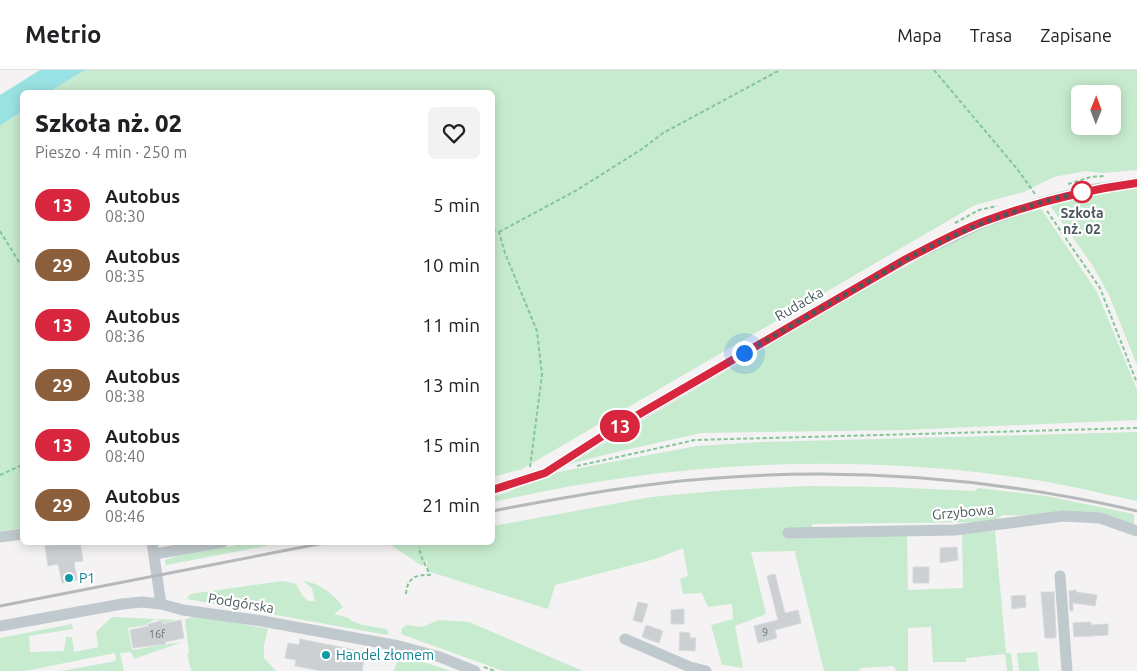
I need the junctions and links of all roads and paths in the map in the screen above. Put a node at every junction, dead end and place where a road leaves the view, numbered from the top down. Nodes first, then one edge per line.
1 (780, 70) edge
2 (934, 70) edge
3 (1137, 183) edge
4 (1039, 199) junction
5 (0, 230) edge
6 (495, 230) edge
7 (499, 232) junction
8 (20, 264) edge
9 (1137, 383) edge
10 (1137, 428) edge
11 (20, 466) edge
12 (573, 466) dead end
13 (529, 472) dead end
14 (0, 475) edge
15 (495, 489) edge
16 (1137, 531) edge
17 (788, 533) dead end
18 (20, 534) edge
19 (0, 537) edge
20 (188, 545) edge
21 (419, 547) dead end
22 (154, 548) edge
23 (1060, 576) dead end
24 (406, 594) dead end
25 (161, 604) junction
26 (0, 626) edge
27 (625, 639) dead end
28 (690, 669) edge
29 (476, 671) edge
30 (706, 671) edge
31 (1067, 671) edge

1 - 7 path
2 - 4 path
3 - 4 street, Rudacka
4 - 9 path
4 - 15 street, Rudacka
5 - 8 path
6 - 7 path
7 - 13 path
10 - 12 path
11 - 14 path
16 - 17 street, Grzybowa
18 - 19 street
20 - 22 street
21 - 24 path
22 - 25 street
23 - 31 street
25 - 26 street, Podgórska
25 - 29 street, Podgórska
27 - 28 street
28 - 30 street

